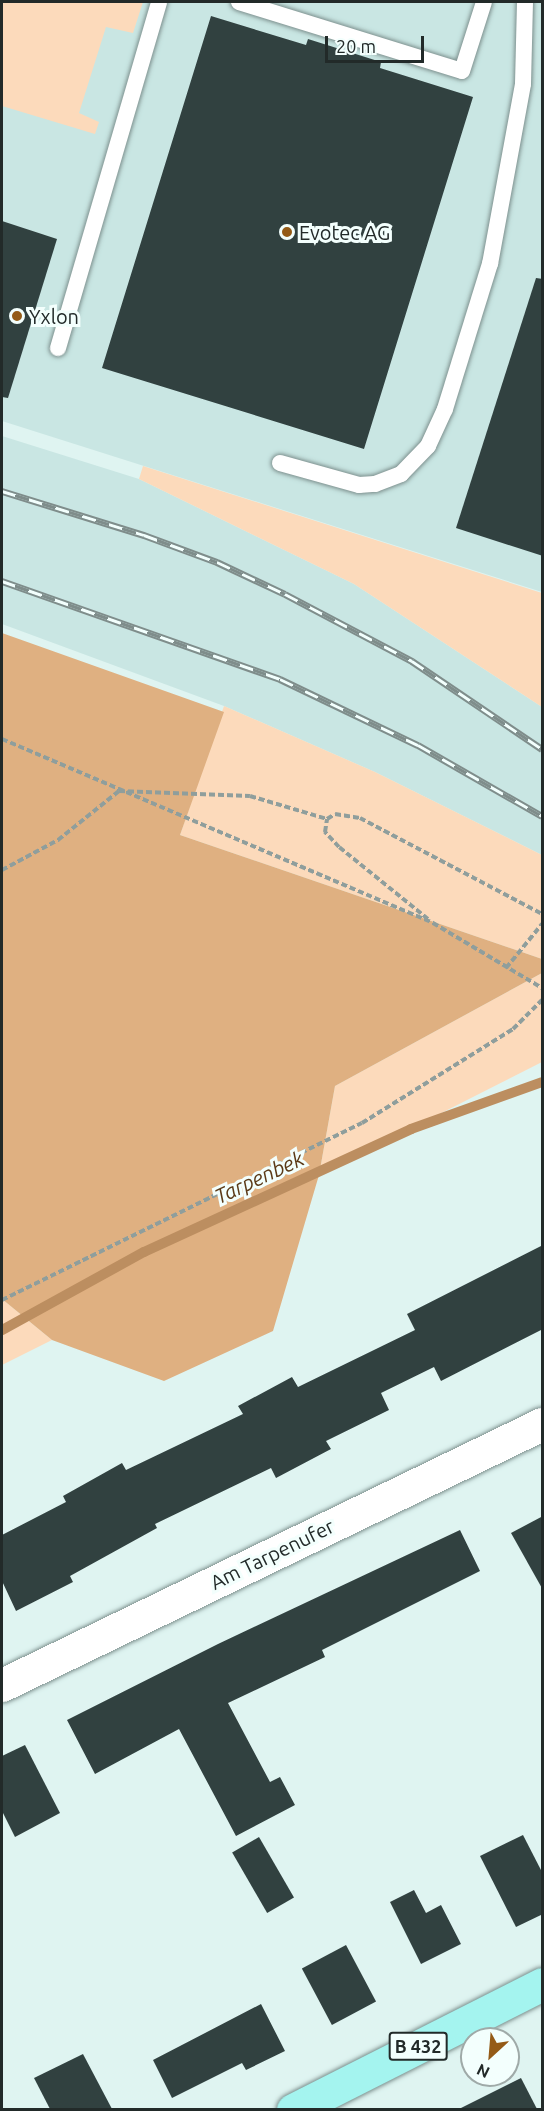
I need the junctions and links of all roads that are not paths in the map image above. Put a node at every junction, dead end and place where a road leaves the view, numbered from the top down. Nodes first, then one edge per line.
1 (159, 2) edge
2 (239, 2) edge
3 (484, 2) edge
4 (525, 2) edge
5 (58, 348) dead end
6 (280, 463) dead end
7 (543, 1424) edge
8 (2, 1685) edge
9 (543, 1984) edge
10 (293, 2109) edge

1 - 5 lane
2 - 3 lane
4 - 6 lane
7 - 8 street, Am Tarpenufer
9 - 10 main road, B 432

